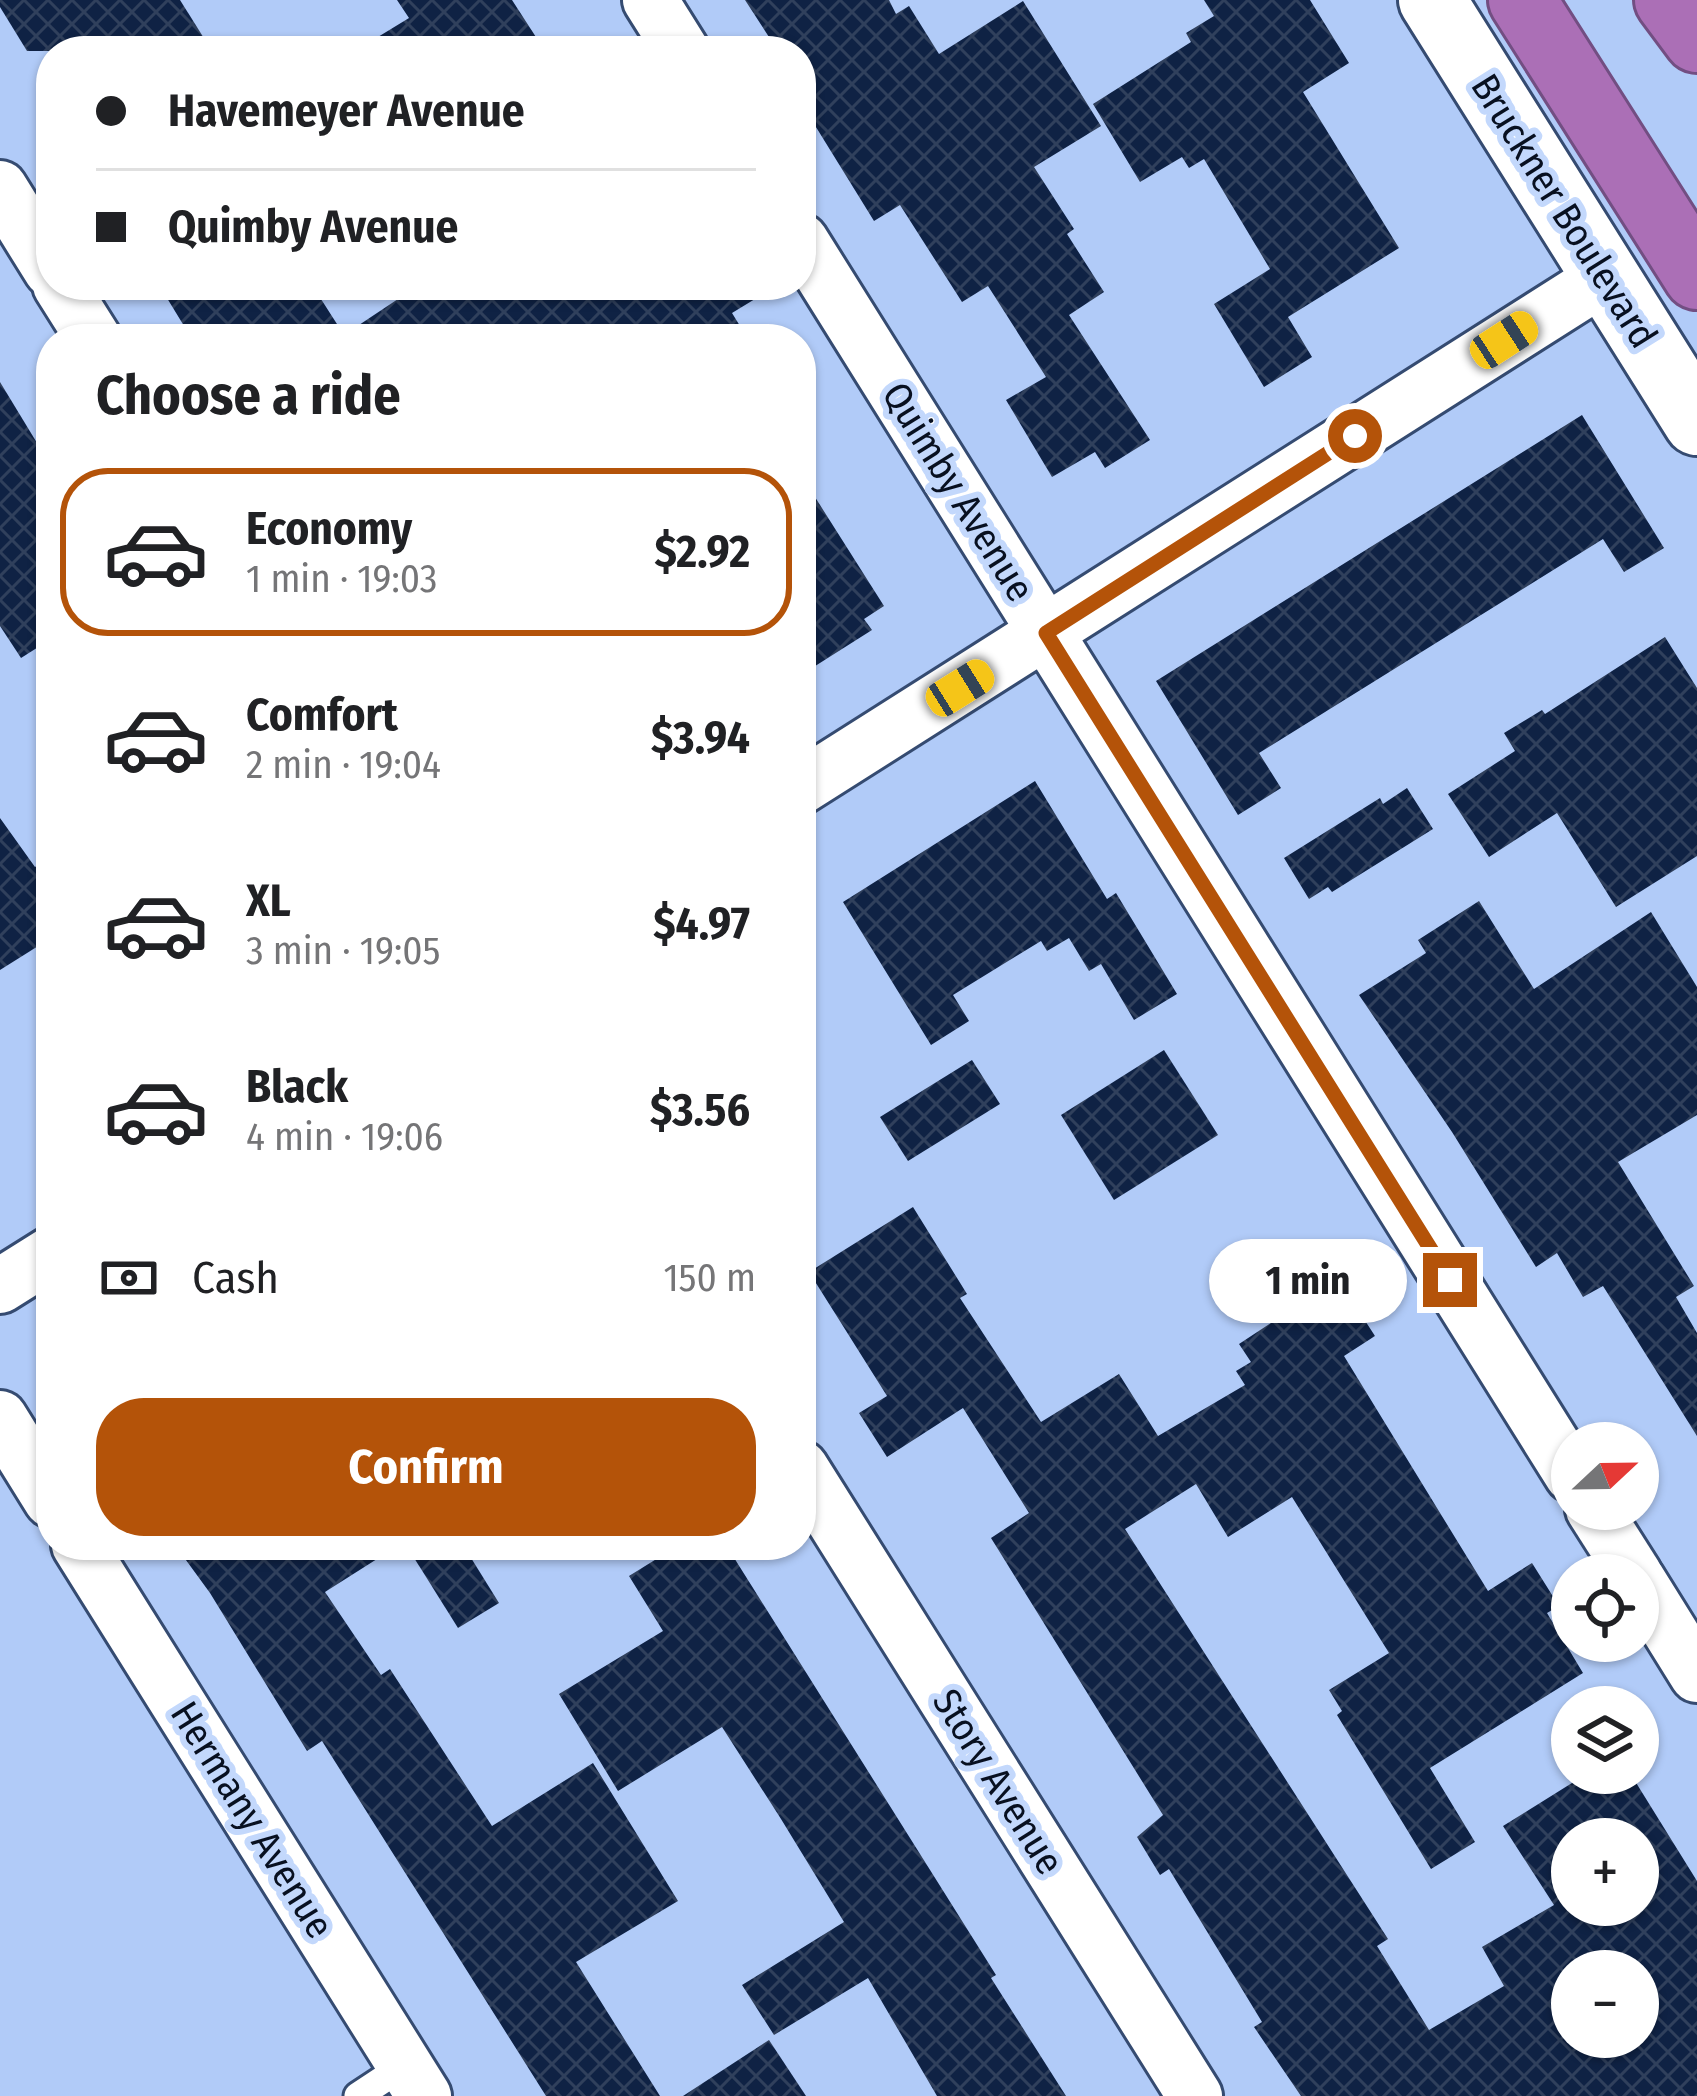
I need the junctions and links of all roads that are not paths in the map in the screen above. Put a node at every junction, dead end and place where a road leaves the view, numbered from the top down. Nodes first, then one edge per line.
1 (650, 0) edge
2 (1432, 0) edge
3 (1522, 0) edge
4 (1668, 0) edge
5 (673, 36) edge
6 (1697, 39) edge
7 (0, 188) edge
8 (36, 246) edge
9 (816, 266) edge
10 (1697, 273) edge
11 (1605, 277) junction
12 (1697, 422) edge
13 (1046, 633) junction
14 (816, 778) edge
15 (36, 1263) edge
16 (0, 1286) edge
17 (0, 1418) edge
18 (1551, 1441) edge
19 (36, 1476) edge
20 (816, 1492) edge
21 (89, 1560) edge
22 (1659, 1615) edge
23 (1697, 1675) edge
24 (415, 2081) edge
25 (358, 2096) edge
26 (1195, 2096) edge

1 - 5 street
2 - 11 main road, Bruckner Boulevard
3 - 10 highway
4 - 6 highway
7 - 8 street
9 - 13 street, Quimby Avenue
11 - 12 main road, Bruckner Boulevard
11 - 13 street
13 - 14 street
13 - 18 street, Quimby Avenue
15 - 16 street
17 - 19 street
20 - 26 street, Story Avenue
21 - 24 street, Hermany Avenue
22 - 23 street
24 - 25 lane

